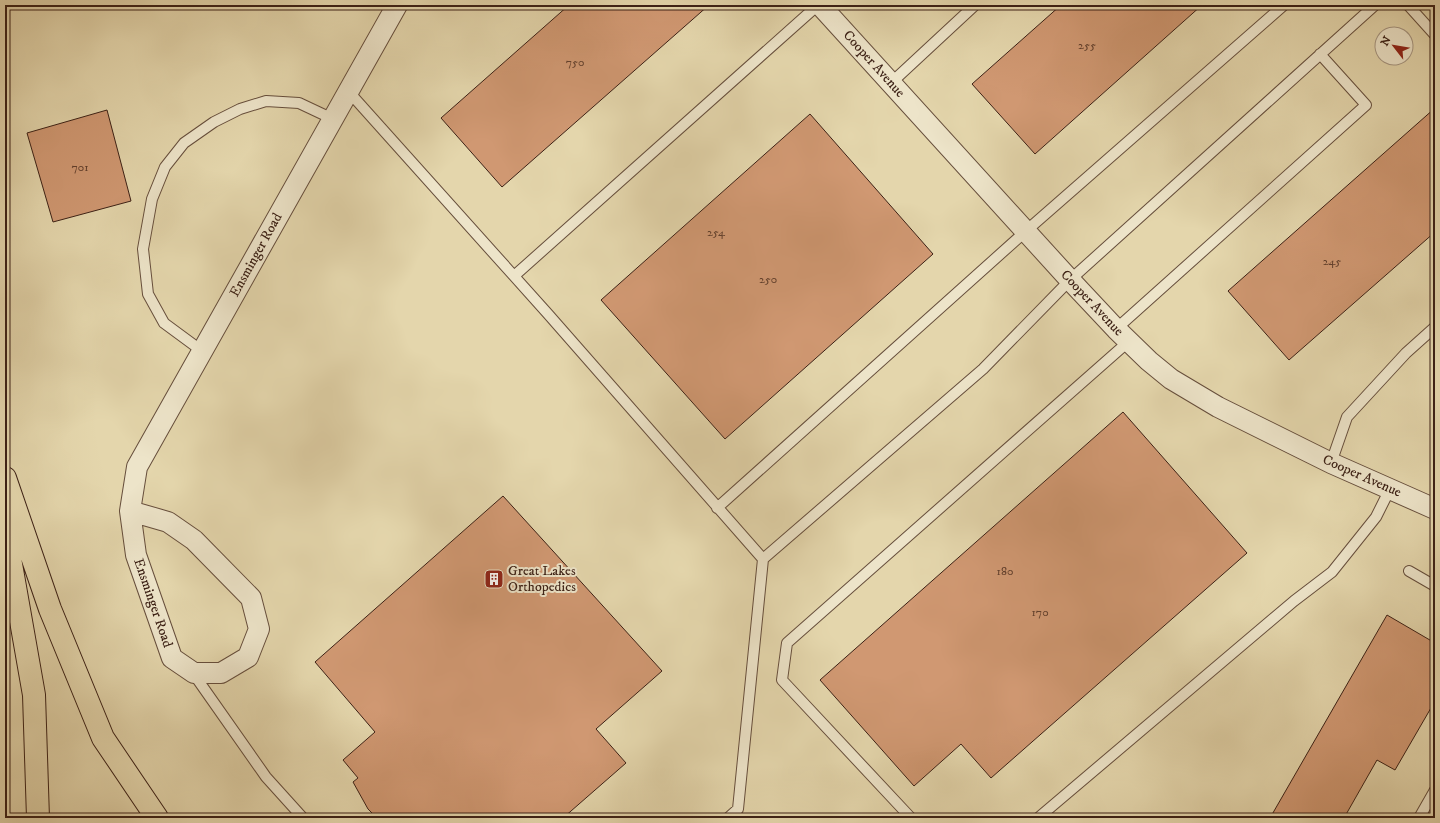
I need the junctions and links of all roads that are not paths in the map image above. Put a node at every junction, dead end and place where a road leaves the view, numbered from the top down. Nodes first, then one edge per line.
1 (397, 5) edge
2 (819, 5) edge
3 (975, 5) edge
4 (1284, 5) edge
5 (1375, 5) edge
6 (1408, 5) edge
7 (1435, 35) edge
8 (1320, 54) junction
9 (891, 83) junction
10 (349, 92) junction
11 (333, 119) junction
12 (1026, 231) junction
13 (514, 276) junction
14 (1070, 280) junction
15 (1435, 328) edge
16 (1122, 335) junction
17 (202, 351) junction
18 (1331, 463) junction
19 (5, 478) edge
20 (1390, 489) junction
21 (717, 508) junction
22 (1435, 509) edge
23 (130, 511) junction
24 (5, 530) edge
25 (762, 559) junction
26 (1409, 571) dead end
27 (1435, 586) edge
28 (193, 673) junction
29 (1435, 790) edge
30 (38, 818) edge
31 (157, 818) edge
32 (303, 818) edge
33 (728, 818) edge
34 (911, 818) edge
35 (1038, 818) edge
36 (1419, 818) edge

1 - 10 street, Ensminger Road
2 - 9 street, Cooper Avenue
2 - 13 lane
3 - 9 lane
4 - 12 lane
5 - 8 lane
6 - 7 lane
8 - 14 lane
8 - 16 lane
9 - 12 street, Cooper Avenue
10 - 11 street, Ensminger Road
10 - 13 lane
11 - 17 street, Ensminger Road
11 - 17 lane
12 - 14 street, Cooper Avenue
12 - 21 lane
13 - 21 lane
14 - 16 street, Cooper Avenue
14 - 25 lane
15 - 18 lane
16 - 18 street, Cooper Avenue
16 - 34 lane
17 - 23 street, Ensminger Road
18 - 20 street, Cooper Avenue
19 - 31 highway
20 - 22 street, Cooper Avenue
20 - 35 lane
21 - 25 lane
23 - 28 street, Ensminger Road
23 - 28 street
24 - 30 highway
25 - 33 lane
26 - 27 lane
28 - 32 lane
29 - 36 lane

